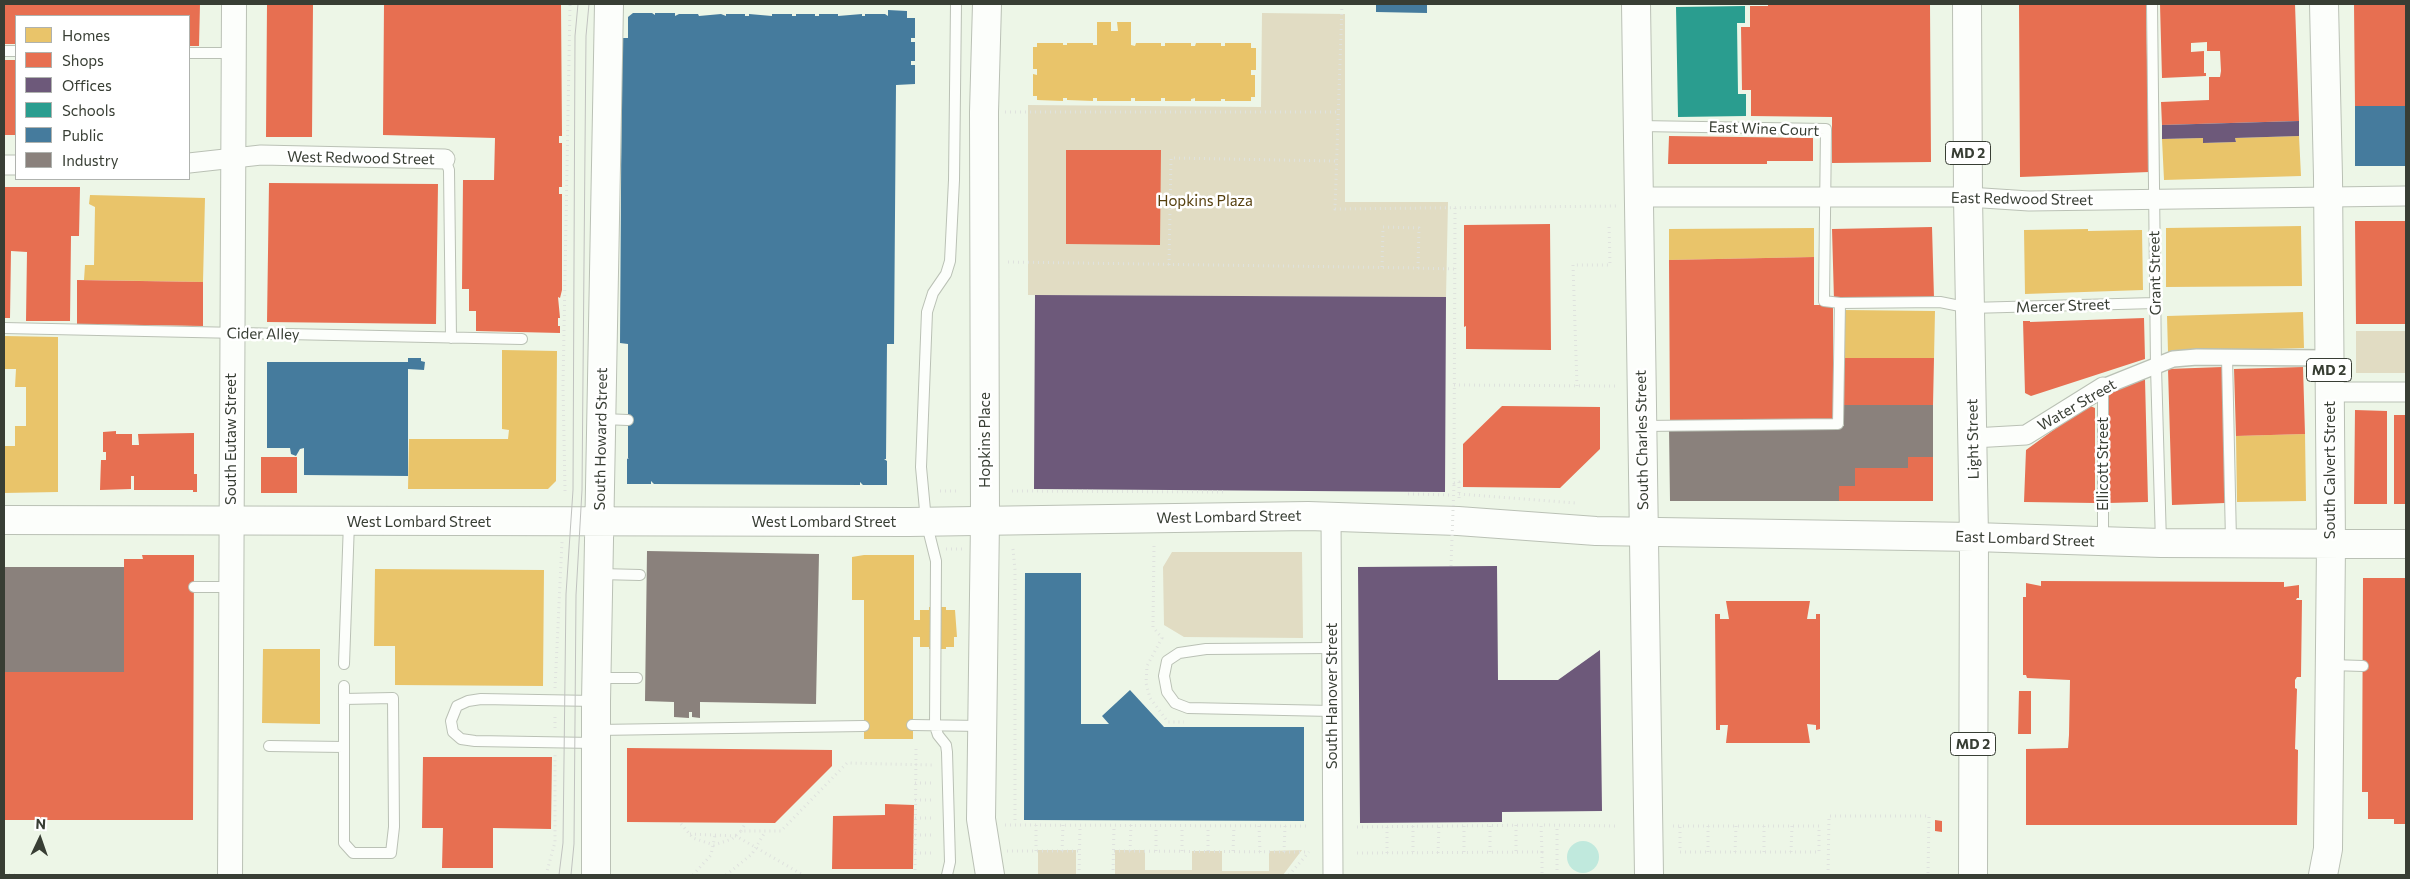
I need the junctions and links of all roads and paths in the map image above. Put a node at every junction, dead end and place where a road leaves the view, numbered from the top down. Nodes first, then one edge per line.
1 (234, 4) edge
2 (570, 4) edge
3 (609, 4) edge
4 (956, 4) edge
5 (987, 4) edge
6 (1342, 4) edge
7 (1636, 4) edge
8 (1967, 4) edge
9 (2152, 4) edge
10 (2324, 4) edge
11 (190, 53) edge
12 (234, 53) junction
13 (984, 112) junction
14 (1337, 112) junction
15 (1638, 126) junction
16 (445, 159) joint
17 (233, 160) junction
18 (1336, 161) junction
19 (190, 163) edge
20 (2406, 196) edge
21 (1824, 197) junction
22 (1968, 197) junction
23 (2328, 197) junction
24 (2154, 200) junction
25 (1639, 201) junction
26 (1455, 208) junction
27 (1609, 223) dead end
28 (1008, 262) dead end
29 (1169, 265) junction
30 (1382, 267) junction
31 (1418, 268) junction
32 (1455, 268) junction
33 (566, 290) junction
34 (572, 291) dead end
35 (1840, 303) junction
36 (2155, 303) junction
37 (1970, 308) junction
38 (4, 328) edge
39 (231, 333) junction
40 (451, 338) junction
41 (522, 339) dead end
42 (2227, 357) junction
43 (2329, 358) junction
44 (2156, 367) junction
45 (1454, 385) junction
46 (1577, 386) junction
47 (1641, 386) junction
48 (2102, 387) junction
49 (2330, 392) junction
50 (2406, 392) edge
51 (1642, 426) junction
52 (1973, 438) junction
53 (1454, 482) junction
54 (565, 491) dead end
55 (940, 491) dead end
56 (958, 491) dead end
57 (1012, 491) dead end
58 (1229, 492) dead end
59 (1576, 503) dead end
60 (1331, 516) junction
61 (4, 520) edge
62 (985, 520) junction
63 (926, 521) junction
64 (231, 522) junction
65 (349, 522) junction
66 (600, 522) junction
67 (1643, 530) junction
68 (1974, 537) junction
69 (2103, 541) junction
70 (2161, 543) junction
71 (2231, 544) junction
72 (2331, 544) junction
73 (2406, 544) edge
74 (1154, 546) dead end
75 (971, 549) dead end
76 (1013, 549) dead end
77 (941, 550) dead end
78 (1452, 566) dead end
79 (599, 574) junction
80 (640, 576) dead end
81 (194, 587) dead end
82 (231, 587) junction
83 (1331, 648) junction
84 (344, 664) dead end
85 (2330, 665) junction
86 (2363, 666) dead end
87 (637, 678) dead end
88 (344, 686) dead end
89 (597, 689) junction
90 (344, 699) junction
91 (1332, 711) junction
92 (1188, 722) dead end
93 (912, 725) dead end
94 (864, 726) dead end
95 (936, 726) junction
96 (982, 726) junction
97 (596, 736) junction
98 (269, 746) dead end
99 (344, 747) junction
100 (916, 749) dead end
101 (915, 765) junction
102 (932, 765) dead end
103 (915, 783) junction
104 (932, 783) dead end
105 (915, 800) junction
106 (932, 800) dead end
107 (915, 818) junction
108 (932, 818) dead end
109 (681, 824) dead end
110 (745, 824) dead end
111 (1005, 824) dead end
112 (1015, 824) junction
113 (1036, 825) junction
114 (1063, 825) junction
115 (1080, 825) junction
116 (1114, 825) junction
117 (1131, 825) junction
118 (1516, 825) junction
119 (1541, 825) junction
120 (1557, 825) junction
121 (1156, 826) junction
122 (1182, 826) junction
123 (1208, 826) junction
124 (1234, 826) junction
125 (1259, 826) junction
126 (1285, 826) junction
127 (1309, 826) dead end
128 (1387, 826) junction
129 (1413, 826) junction
130 (1439, 826) junction
131 (1464, 826) junction
132 (1490, 826) junction
133 (1620, 826) dead end
134 (1673, 826) dead end
135 (1680, 826) junction
136 (1708, 826) junction
137 (1736, 826) junction
138 (1764, 826) junction
139 (1792, 826) junction
140 (1357, 827) dead end
141 (741, 831) junction
142 (765, 832) junction
143 (689, 834) junction
144 (715, 835) junction
145 (915, 835) junction
146 (932, 835) dead end
147 (736, 836) junction
148 (714, 845) junction
149 (756, 849) junction
150 (1007, 850) dead end
151 (1036, 851) junction
152 (1062, 851) junction
153 (1079, 851) junction
154 (1130, 851) junction
155 (1182, 851) junction
156 (1208, 851) junction
157 (1114, 852) junction
158 (1156, 852) junction
159 (1233, 852) junction
160 (1260, 852) junction
161 (1284, 852) junction
162 (1413, 852) junction
163 (1438, 852) junction
164 (1464, 852) junction
165 (1490, 852) junction
166 (1516, 852) junction
167 (1542, 852) junction
168 (1708, 852) junction
169 (1735, 852) junction
170 (1764, 852) junction
171 (1791, 852) junction
172 (915, 853) junction
173 (932, 853) dead end
174 (1357, 853) dead end
175 (1387, 853) junction
176 (4, 874) edge
177 (16, 875) edge
178 (230, 875) edge
179 (596, 875) edge
180 (693, 875) edge
181 (726, 875) edge
182 (803, 875) edge
183 (915, 875) edge
184 (947, 875) edge
185 (990, 875) edge
186 (1079, 875) edge
187 (1114, 875) edge
188 (1289, 875) edge
189 (1333, 875) edge
190 (1542, 875) edge
191 (1556, 875) edge
192 (1649, 875) edge
193 (1828, 875) edge
194 (1928, 875) edge
195 (1973, 875) edge
196 (2323, 875) edge

1 - 12 street, South Eutaw Street
2 - 33 path
3 - 66 main road, South Howard Street
4 - 63 lane
5 - 13 main road, Hopkins Place
6 - 14 path
7 - 15 main road, South Charles Street
8 - 22 main road, Light Street / MD 2
9 - 24 lane, Grant Street
10 - 23 main road, South Calvert Street / MD 2
11 - 12 lane
12 - 17 street, South Eutaw Street
13 - 14 path
13 - 62 main road, Hopkins Place
14 - 18 path
15 - 21 lane, East Wine Court
15 - 25 main road, South Charles Street
16 - 17 street, West Redwood Street
16 - 40 lane, West Redwood Street
17 - 19 street, West Redwood Street
17 - 39 street, South Eutaw Street
18 - 26 path
18 - 29 path
20 - 23 street, East Redwood Street
21 - 22 street, East Redwood Street
21 - 25 street, East Redwood Street
21 - 35 lane
22 - 24 street, East Redwood Street
22 - 37 main road, Light Street / MD 2
23 - 24 street, East Redwood Street
23 - 43 main road, South Calvert Street / MD 2
24 - 36 lane, Grant Street
25 - 26 path
25 - 47 main road, South Charles Street
26 - 32 path
27 - 46 path
28 - 29 path
29 - 30 path
30 - 31 path
30 - 31 path
31 - 32 path
32 - 45 path
33 - 34 path
33 - 54 path
35 - 37 lane, Mercer Street
35 - 51 lane
36 - 37 lane, Mercer Street
36 - 44 lane, Grant Street
37 - 52 main road, Light Street / MD 2
38 - 39 lane, Cider Alley
39 - 40 lane, Cider Alley
39 - 64 street, South Eutaw Street
40 - 41 lane, Cider Alley
42 - 43 street, Water Street
42 - 44 street, Water Street
42 - 71 lane
43 - 49 main road, South Calvert Street / MD 2
44 - 48 street, Water Street
44 - 70 lane, Grant Street
45 - 46 path
45 - 53 path
46 - 47 path
47 - 51 main road, South Charles Street
48 - 52 street, Water Street
48 - 69 lane, Ellicott Street
49 - 50 street
49 - 72 main road, South Calvert Street / MD 2
51 - 67 main road, South Charles Street
52 - 68 main road, Light Street / MD 2
53 - 59 path
53 - 78 path, bridge
55 - 56 path
57 - 58 path
60 - 62 main road, West Lombard Street
60 - 67 main road, West Lombard Street
60 - 83 street, South Hanover Street
61 - 64 main road, West Lombard Street
62 - 63 main road, West Lombard Street
62 - 96 main road, Hopkins Place
63 - 66 main road, West Lombard Street
63 - 95 lane
64 - 65 main road, West Lombard Street
64 - 82 street, South Eutaw Street
65 - 66 main road, West Lombard Street
65 - 84 lane
66 - 79 main road, South Howard Street
67 - 68 main road, East Lombard Street
67 - 192 main road, South Charles Street
68 - 69 main road, East Lombard Street
68 - 195 main road, Light Street / MD 2
69 - 70 main road, East Lombard Street
70 - 71 main road, East Lombard Street
71 - 72 main road, East Lombard Street
72 - 73 main road, East Lombard Street
72 - 85 main road, South Calvert Street / MD 2
74 - 92 path
75 - 77 path
76 - 112 path
79 - 80 lane
79 - 89 main road, South Howard Street
81 - 82 lane
82 - 178 street, South Eutaw Street
83 - 91 street, South Hanover Street
83 - 91 lane
85 - 86 lane
85 - 196 main road, South Calvert Street / MD 2
87 - 89 lane
88 - 90 lane
89 - 97 main road, South Howard Street
89 - 97 lane
90 - 99 lane
90 - 99 lane
91 - 189 street, South Hanover Street
93 - 95 lane
94 - 97 lane
95 - 96 lane
95 - 184 lane
96 - 185 main road, Hopkins Place
97 - 179 main road, South Howard Street
98 - 99 lane
100 - 101 path
101 - 102 path
101 - 103 path
101 - 142 path
103 - 104 path
103 - 105 path
105 - 106 path
105 - 107 path
107 - 108 path
107 - 145 path
109 - 143 path
110 - 141 path
111 - 112 path
112 - 113 path
113 - 114 path
113 - 151 path
114 - 115 path
114 - 152 path
115 - 116 path
115 - 153 path
116 - 117 path
116 - 157 path
117 - 121 path
117 - 154 path
118 - 119 path
118 - 132 path
118 - 166 path
119 - 120 path
119 - 167 path
120 - 133 path
120 - 191 path
121 - 122 path
121 - 158 path
122 - 123 path
122 - 155 path
123 - 124 path
123 - 156 path
124 - 125 path
124 - 159 path
125 - 126 path
125 - 160 path
126 - 127 path
126 - 161 path
128 - 129 path
128 - 140 path
128 - 175 path
129 - 130 path
129 - 162 path
130 - 131 path
130 - 163 path
131 - 132 path
131 - 164 path
132 - 165 path
134 - 135 path
135 - 136 path
135 - 168 path
136 - 137 path
136 - 168 path
137 - 138 path
137 - 169 path
138 - 139 path
138 - 170 path
139 - 171 path
139 - 171 path
141 - 142 path
141 - 147 path
142 - 149 path
143 - 144 path
143 - 148 path
144 - 147 path
144 - 148 path
145 - 146 path
145 - 172 path
147 - 148 path
147 - 149 path
148 - 180 path
149 - 181 path
149 - 182 path
150 - 151 path
151 - 152 path
152 - 153 path
153 - 186 path
154 - 157 path
154 - 158 path
155 - 156 path
155 - 158 path
156 - 159 path
157 - 187 path
159 - 160 path
160 - 161 path
161 - 188 path
162 - 163 path
162 - 175 path
163 - 164 path
164 - 165 path
165 - 166 path
166 - 167 path
167 - 190 path
168 - 169 path
169 - 170 path
170 - 171 path
172 - 173 path
172 - 183 path
174 - 175 path
176 - 177 path
193 - 194 path

